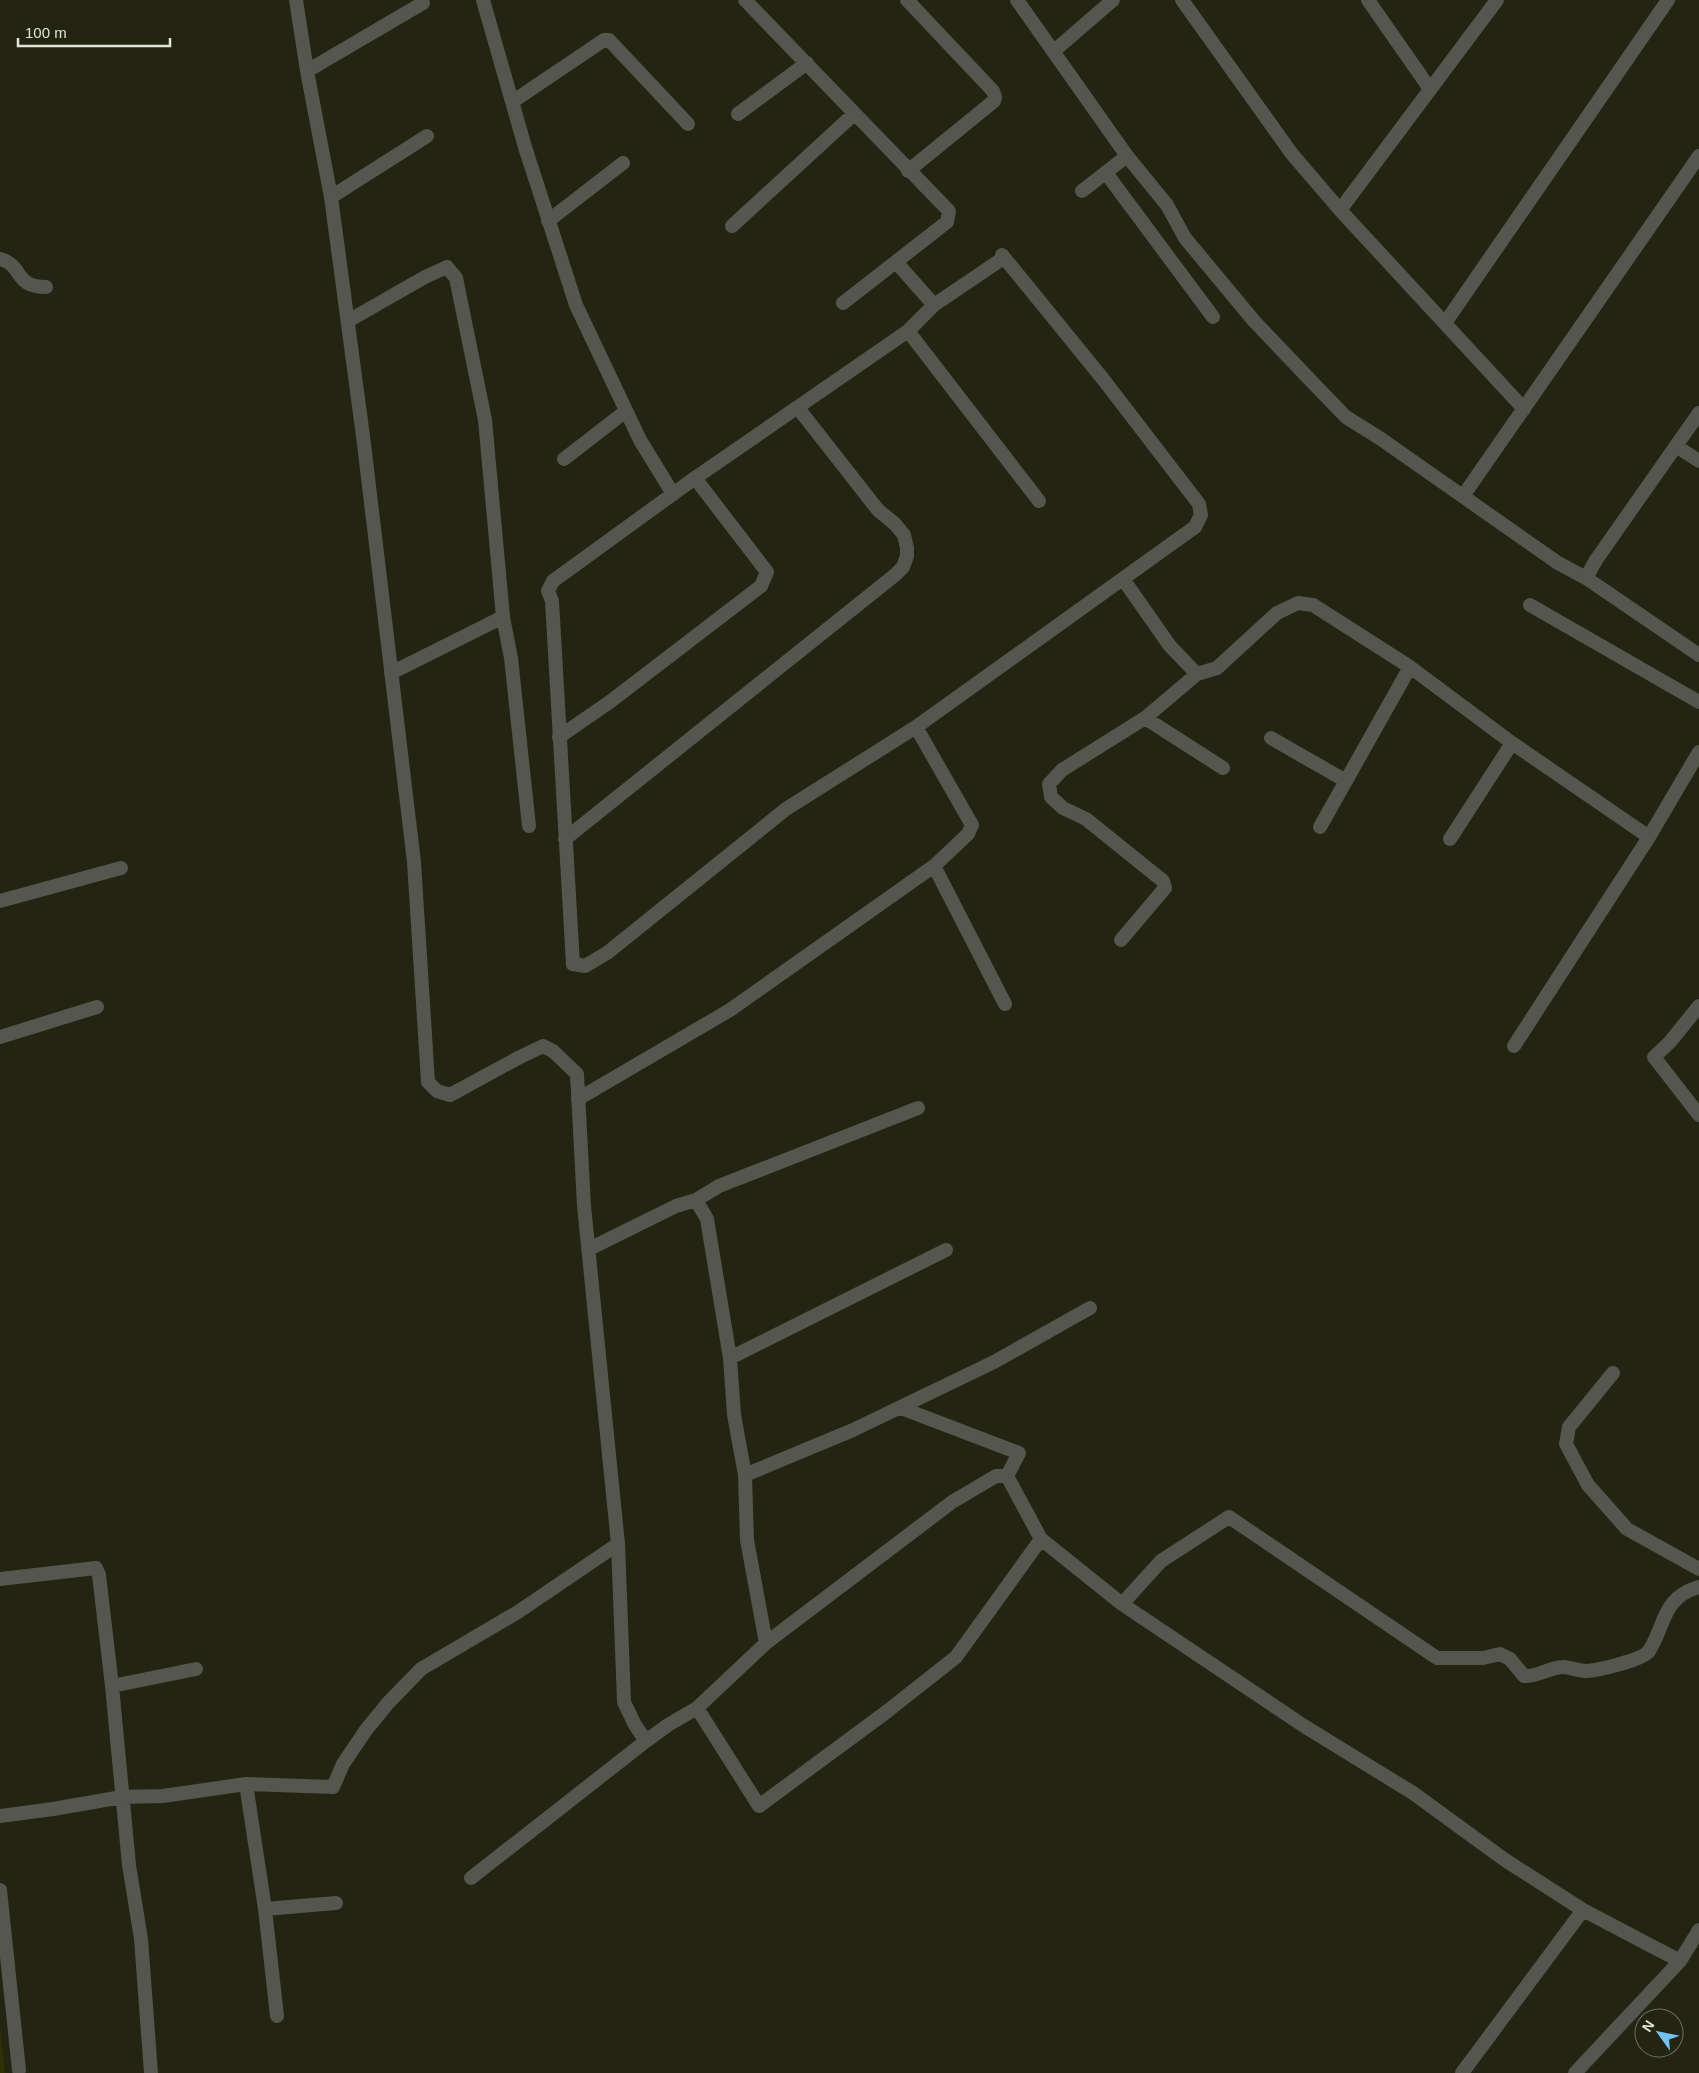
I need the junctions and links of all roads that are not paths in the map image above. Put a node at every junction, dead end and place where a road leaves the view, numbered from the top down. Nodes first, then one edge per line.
1 (296, 0) edge
2 (483, 0) edge
3 (746, 0) edge
4 (907, 0) edge
5 (1017, 0) edge
6 (1113, 0) edge
7 (1182, 0) edge
8 (1368, 0) edge
9 (1497, 0) edge
10 (1668, 0) edge
11 (423, 3) dead end
12 (1054, 51) junction
13 (807, 63) junction
14 (307, 71) junction
15 (1430, 89) junction
16 (512, 102) junction
17 (738, 114) dead end
18 (854, 114) junction
19 (688, 124) dead end
20 (427, 136) dead end
21 (1127, 156) junction
22 (1699, 156) edge
23 (623, 163) dead end
24 (908, 170) junction
25 (1106, 173) junction
26 (1082, 191) dead end
27 (331, 198) junction
28 (1340, 210) junction
29 (548, 221) junction
30 (732, 226) dead end
31 (0, 259) edge
32 (896, 262) junction
33 (46, 287) dead end
34 (843, 303) dead end
35 (934, 306) junction
36 (1213, 317) dead end
37 (348, 321) junction
38 (1445, 323) junction
39 (908, 331) junction
40 (798, 408) junction
41 (1524, 409) junction
42 (626, 411) junction
43 (1699, 413) edge
44 (1676, 446) junction
45 (564, 459) dead end
46 (1699, 461) edge
47 (695, 478) junction
48 (673, 494) junction
49 (1463, 496) junction
50 (1039, 501) dead end
51 (1586, 578) junction
52 (1123, 579) junction
53 (1530, 605) dead end
54 (503, 617) junction
55 (1699, 655) edge
56 (1410, 668) junction
57 (391, 673) junction
58 (1197, 674) junction
59 (1699, 702) edge
60 (1144, 718) junction
61 (916, 727) junction
62 (559, 737) junction
63 (1271, 738) dead end
64 (1512, 743) junction
65 (1699, 752) edge
66 (1223, 768) dead end
67 (1346, 781) junction
68 (528, 826) dead end
69 (1320, 828) dead end
70 (1649, 837) junction
71 (566, 839) junction
72 (1450, 839) dead end
73 (934, 866) junction
74 (121, 868) dead end
75 (0, 901) edge
76 (1121, 940) dead end
77 (1005, 1004) dead end
78 (1699, 1006) edge
79 (97, 1007) dead end
80 (0, 1037) edge
81 (1514, 1046) dead end
82 (578, 1099) junction
83 (918, 1108) dead end
84 (1699, 1115) edge
85 (696, 1200) junction
86 (589, 1249) junction
87 (946, 1250) dead end
88 (1090, 1308) dead end
89 (730, 1358) junction
90 (1613, 1373) dead end
91 (900, 1408) junction
92 (745, 1475) junction
93 (1007, 1476) junction
94 (1041, 1539) junction
95 (618, 1544) junction
96 (1699, 1569) edge
97 (0, 1579) edge
98 (1699, 1587) edge
99 (1122, 1604) junction
100 (766, 1643) junction
101 (196, 1669) dead end
102 (112, 1686) junction
103 (697, 1708) junction
104 (646, 1741) junction
105 (246, 1784) junction
106 (122, 1797) junction
107 (0, 1816) edge
108 (471, 1878) dead end
109 (0, 1890) edge
110 (336, 1904) dead end
111 (265, 1909) junction
112 (1583, 1910) junction
113 (1699, 1930) edge
114 (1680, 1962) junction
115 (276, 2016) dead end
116 (19, 2070) dead end
117 (151, 2073) edge
118 (1462, 2073) edge
119 (1575, 2073) edge

1 - 14 street
2 - 16 street
3 - 13 street
4 - 24 street
5 - 12 street
6 - 12 street
7 - 28 street
8 - 15 street
9 - 15 street
10 - 38 street
11 - 14 street
12 - 21 street
13 - 17 street
13 - 18 street
14 - 27 street
15 - 28 street
16 - 19 street
16 - 29 street
18 - 24 street
18 - 30 street
20 - 27 street
21 - 25 street
21 - 49 street
22 - 41 street
23 - 29 street
24 - 32 street
25 - 26 street
25 - 36 street
27 - 37 street
28 - 38 street
29 - 42 street
31 - 33 street
32 - 34 street
32 - 35 street
35 - 39 street
35 - 52 street
37 - 54 street
37 - 57 street
38 - 41 street
39 - 40 street
39 - 50 street
40 - 47 street
40 - 71 street
41 - 49 street
42 - 45 street
42 - 48 street
43 - 44 street
44 - 46 street
44 - 51 street
47 - 48 street
47 - 62 street
48 - 62 street
49 - 51 street
51 - 55 street
52 - 58 street
52 - 61 street
53 - 59 street
54 - 57 street
54 - 68 street
56 - 58 street
56 - 64 street
56 - 67 street
57 - 82 street
58 - 60 street
60 - 66 street
60 - 76 street
61 - 71 street
61 - 73 street
62 - 71 street
63 - 67 street
64 - 70 street
64 - 72 street
65 - 70 street
67 - 69 street
70 - 81 street
73 - 77 street
73 - 82 street
74 - 75 street
78 - 84 street
79 - 80 street
82 - 86 street
83 - 85 street
85 - 86 street
85 - 89 street
86 - 95 street
87 - 89 street
88 - 91 street
89 - 92 street
90 - 96 street
91 - 92 street
91 - 93 street
92 - 100 street
93 - 94 street
93 - 100 street
94 - 99 street
94 - 103 street
95 - 104 street
95 - 105 street
97 - 102 street
98 - 99 street
99 - 112 street
100 - 103 street
101 - 102 street
102 - 106 street
103 - 104 street
104 - 108 street
105 - 106 street
105 - 111 street
106 - 107 street
106 - 117 street
109 - 116 street
110 - 111 street
111 - 115 street
112 - 114 street
112 - 118 street
113 - 114 street
114 - 119 street

